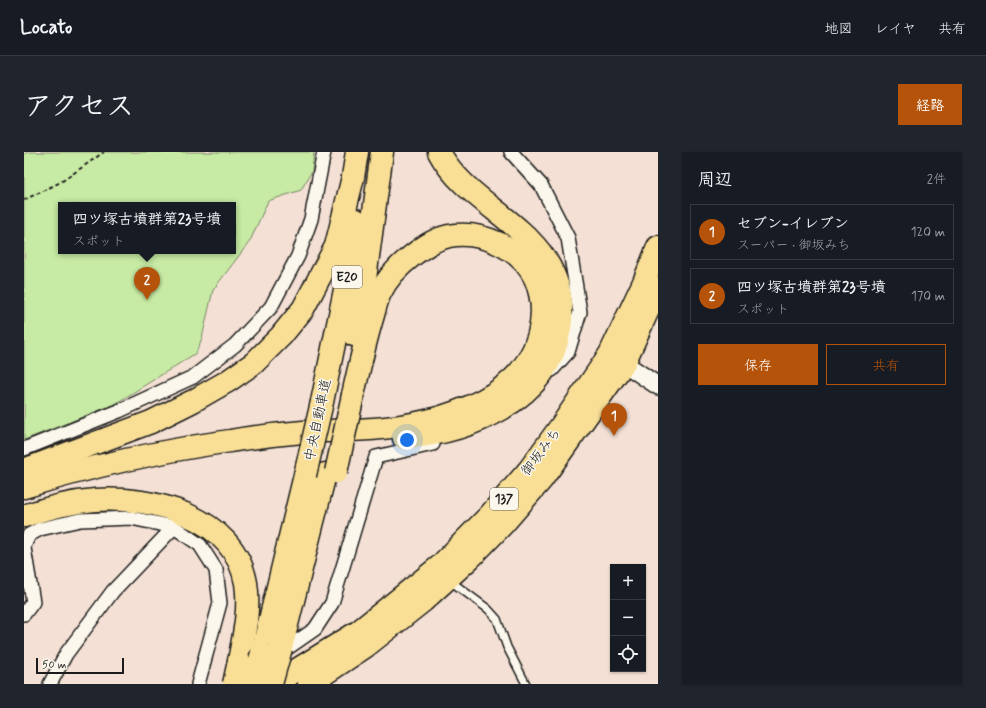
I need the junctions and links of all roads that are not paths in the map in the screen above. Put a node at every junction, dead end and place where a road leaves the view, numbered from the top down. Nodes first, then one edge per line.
1 (324, 152) edge
2 (356, 152) edge
3 (366, 152) edge
4 (382, 152) edge
5 (438, 152) edge
6 (511, 152) edge
7 (658, 247) edge
8 (658, 288) edge
9 (617, 358) junction
10 (658, 386) edge
11 (339, 399) junction
12 (24, 449) edge
13 (24, 470) edge
14 (322, 474) junction
15 (24, 487) edge
16 (24, 500) edge
17 (24, 516) edge
18 (174, 527) junction
19 (24, 547) edge
20 (447, 579) junction
21 (24, 614) edge
22 (271, 650) junction
23 (50, 684) edge
24 (198, 684) edge
25 (234, 684) edge
26 (253, 684) edge
27 (273, 684) edge
28 (309, 684) edge
29 (526, 684) edge

1 - 12 street
2 - 13 highway
3 - 11 highway, 中央自動車道 / E20
4 - 11 highway, 中央自動車道 / E20
5 - 16 highway
6 - 25 street
7 - 9 highway, 御坂みち / 137
8 - 9 highway, 御坂みち / 137
9 - 10 street
9 - 20 highway, 御坂みち / 137
9 - 27 highway, 御坂みち / 137
11 - 14 highway, 中央自動車道 / E20, bridge
11 - 14 highway, bridge
11 - 15 highway
14 - 22 highway, 中央自動車道 / E20
14 - 22 highway, 中央自動車道 / E20
17 - 25 highway, bridge
18 - 19 street
18 - 23 street
18 - 24 street
19 - 21 street
20 - 28 highway, 御坂みち / 137
20 - 29 lane
22 - 26 highway, 中央自動車道 / E20, bridge
22 - 27 highway, 中央自動車道 / E20, bridge

